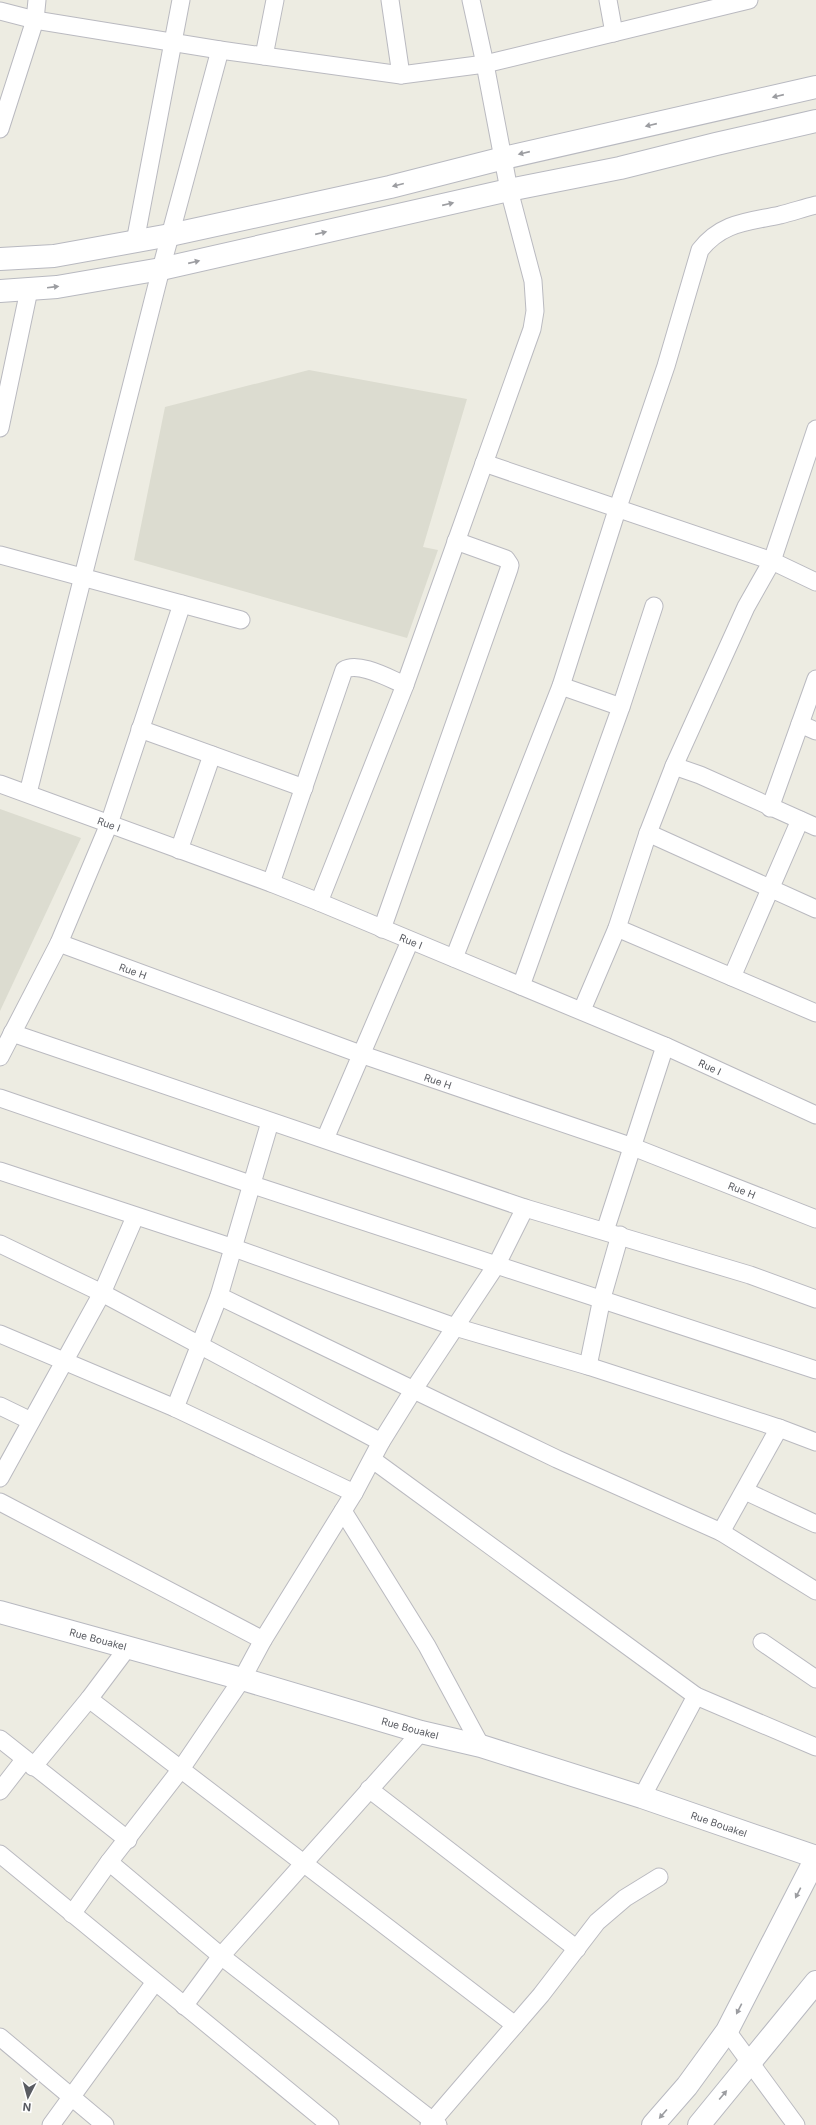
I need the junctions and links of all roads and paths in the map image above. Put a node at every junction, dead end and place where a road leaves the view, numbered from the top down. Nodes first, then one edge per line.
1 (37, 0) edge
2 (181, 0) edge
3 (275, 0) edge
4 (390, 0) edge
5 (471, 0) edge
6 (608, 0) edge
7 (749, 0) edge
8 (0, 11) edge
9 (35, 20) junction
10 (614, 33) junction
11 (174, 42) junction
12 (220, 50) junction
13 (264, 56) junction
14 (485, 64) junction
15 (401, 75) junction
16 (816, 88) edge
17 (816, 121) edge
18 (0, 129) edge
19 (504, 158) junction
20 (509, 190) junction
21 (816, 205) edge
22 (170, 235) junction
23 (135, 242) junction
24 (0, 259) edge
25 (161, 269) junction
26 (29, 290) junction
27 (0, 291) edge
28 (0, 428) edge
29 (816, 429) edge
30 (484, 463) junction
31 (617, 510) junction
32 (456, 541) junction
33 (0, 555) edge
34 (772, 561) junction
35 (83, 578) junction
36 (816, 582) edge
37 (182, 604) junction
38 (654, 606) dead end
39 (241, 620) dead end
40 (816, 679) edge
41 (405, 685) junction
42 (561, 686) junction
43 (621, 707) junction
44 (800, 724) junction
45 (140, 729) junction
46 (816, 731) edge
47 (212, 755) junction
48 (674, 766) junction
49 (0, 784) edge
50 (304, 788) junction
51 (28, 793) junction
52 (770, 808) junction
53 (800, 820) junction
54 (109, 824) junction
55 (816, 827) edge
56 (648, 833) junction
57 (179, 850) junction
58 (271, 882) junction
59 (771, 888) junction
60 (319, 902) junction
61 (816, 909) edge
62 (617, 928) junction
63 (382, 929) junction
64 (410, 941) junction
65 (59, 943) junction
66 (454, 958) junction
67 (732, 977) junction
68 (521, 986) junction
69 (582, 1010) junction
70 (816, 1013) edge
71 (12, 1033) junction
72 (665, 1046) junction
73 (363, 1055) junction
74 (0, 1058) edge
75 (0, 1098) edge
76 (816, 1115) edge
77 (270, 1122) junction
78 (325, 1139) junction
79 (633, 1147) junction
80 (0, 1171) edge
81 (253, 1185) junction
82 (525, 1208) junction
83 (135, 1217) junction
84 (816, 1219) edge
85 (613, 1233) junction
86 (0, 1244) edge
87 (234, 1248) junction
88 (496, 1264) junction
89 (102, 1293) junction
90 (219, 1296) junction
91 (602, 1298) junction
92 (816, 1300) edge
93 (455, 1327) junction
94 (0, 1334) edge
95 (200, 1347) junction
96 (64, 1361) junction
97 (588, 1366) junction
98 (816, 1370) edge
99 (414, 1389) junction
100 (0, 1406) edge
101 (175, 1408) junction
102 (31, 1421) junction
103 (779, 1428) junction
104 (381, 1442) junction
105 (816, 1442) edge
106 (373, 1460) junction
107 (0, 1478) edge
108 (745, 1491) junction
109 (354, 1493) junction
110 (0, 1502) edge
111 (343, 1511) junction
112 (816, 1524) edge
113 (721, 1532) junction
114 (816, 1591) edge
115 (0, 1612) edge
116 (264, 1640) junction
117 (762, 1642) dead end
118 (128, 1647) junction
119 (242, 1679) junction
120 (816, 1679) edge
121 (696, 1696) junction
122 (89, 1699) junction
123 (421, 1732) junction
124 (0, 1739) edge
125 (481, 1746) junction
126 (816, 1747) edge
127 (28, 1763) junction
128 (181, 1769) junction
129 (368, 1789) junction
130 (0, 1791) edge
131 (642, 1797) junction
132 (128, 1840) junction
133 (0, 1854) edge
134 (816, 1858) edge
135 (109, 1862) junction
136 (304, 1862) junction
137 (659, 1877) dead end
138 (72, 1914) junction
139 (577, 1949) junction
140 (221, 1956) junction
141 (155, 1982) junction
142 (816, 1982) edge
143 (184, 2006) junction
144 (515, 2025) junction
145 (727, 2031) junction
146 (0, 2037) edge
147 (751, 2062) junction
148 (71, 2097) junction
149 (434, 2124) edge
150 (51, 2125) edge
151 (105, 2125) edge
152 (330, 2125) edge
153 (653, 2125) edge
154 (699, 2125) edge
155 (796, 2125) edge

1 - 9 street
2 - 11 street
3 - 13 street
4 - 15 street
5 - 14 street
6 - 10 street
7 - 10 street
8 - 9 street
9 - 11 street
9 - 18 street
10 - 14 street
11 - 12 street
11 - 23 street
12 - 13 street
12 - 22 street
13 - 15 street
14 - 15 street
14 - 19 street
16 -> 19 main road
17 - 20 main road
19 - 20 street
19 -> 22 main road
25 -> 20 main road
20 - 30 street
21 - 31 street
22 - 23 main road
22 - 25 street
23 - 24 main road
26 -> 25 main road
25 - 35 street
26 - 27 main road
26 - 28 street
29 - 34 street
30 - 31 street
30 - 32 street
31 - 34 street
31 - 42 street
32 - 41 street
32 - 63 street
33 - 35 street
34 - 36 street
34 - 48 street
35 - 37 street
35 - 51 street
37 - 39 street
37 - 45 street
38 - 43 street
40 - 44 street
41 - 50 street
41 - 60 street
42 - 43 street
42 - 66 street
43 - 68 street
44 - 46 street
44 - 52 street
45 - 47 street
45 - 54 street
47 - 50 street
47 - 57 street
48 - 52 street
48 - 56 street
49 - 51 street, Rue I
50 - 58 street
51 - 54 street, Rue I
52 - 53 street
53 - 55 street
53 - 59 street
54 - 57 street, Rue I
54 - 65 street
56 - 59 street
56 - 62 street
57 - 58 street, Rue I
58 - 60 street, Rue I
59 - 61 street
59 - 67 street
60 - 63 street, Rue I
62 - 67 street
62 - 69 street
63 - 64 street, Rue I
64 - 66 street, Rue I
64 - 73 street
65 - 71 street
65 - 73 street, Rue H
66 - 68 street, Rue I
67 - 70 street
68 - 69 street, Rue I
69 - 72 street, Rue I
71 - 74 street
71 - 77 street
72 - 76 street, Rue I
72 - 79 street
73 - 78 street
73 - 79 street, Rue H
75 - 81 street
77 - 78 street
77 - 81 street
78 - 82 street
79 - 84 street, Rue H
79 - 85 street
80 - 83 street
81 - 87 street
81 - 88 street
82 - 85 street
82 - 88 street
83 - 87 street
83 - 89 street
85 - 91 street
85 - 92 street
86 - 89 street
87 - 90 street
87 - 93 street
88 - 91 street
88 - 93 street
89 - 95 street
89 - 96 street
90 - 95 street
90 - 99 street
91 - 97 street
91 - 98 street
93 - 97 street
93 - 99 street
94 - 96 street
95 - 101 street
95 - 104 street
96 - 101 street
96 - 102 street
97 - 103 street
99 - 104 street
99 - 113 street
100 - 102 street
101 - 109 street
102 - 107 street
103 - 105 street
103 - 108 street
104 - 106 street
106 - 109 street
106 - 121 street
108 - 112 street
108 - 113 street
109 - 111 street
110 - 116 street
111 - 116 street
111 - 125 street
113 - 114 street
115 - 118 main road, Rue Bouakel
116 - 119 street
117 - 120 street
118 - 119 main road, Rue Bouakel
118 - 122 street
119 - 123 main road, Rue Bouakel
119 - 128 street
121 - 126 street
121 - 131 street
122 - 127 street
122 - 128 street
123 - 125 main road, Rue Bouakel
123 - 129 street
124 - 127 street
125 - 131 main road, Rue Bouakel
127 - 130 street
127 - 132 street
128 - 132 street
128 - 136 street
129 - 136 street
129 - 139 street
131 - 134 main road, Rue Bouakel
132 - 135 street
133 - 138 street
134 -> 145 main road
135 - 138 street
135 - 140 street
136 - 140 street
136 - 144 street
137 - 139 street
138 - 141 street
139 - 144 street
140 - 143 street
140 - 149 street
141 - 143 street
141 - 148 street
142 - 147 main road
143 - 152 street
144 - 149 street
145 - 147 street
145 -> 153 main road
146 - 148 street
154 -> 147 main road
147 - 155 street
148 - 150 street
148 - 151 street

